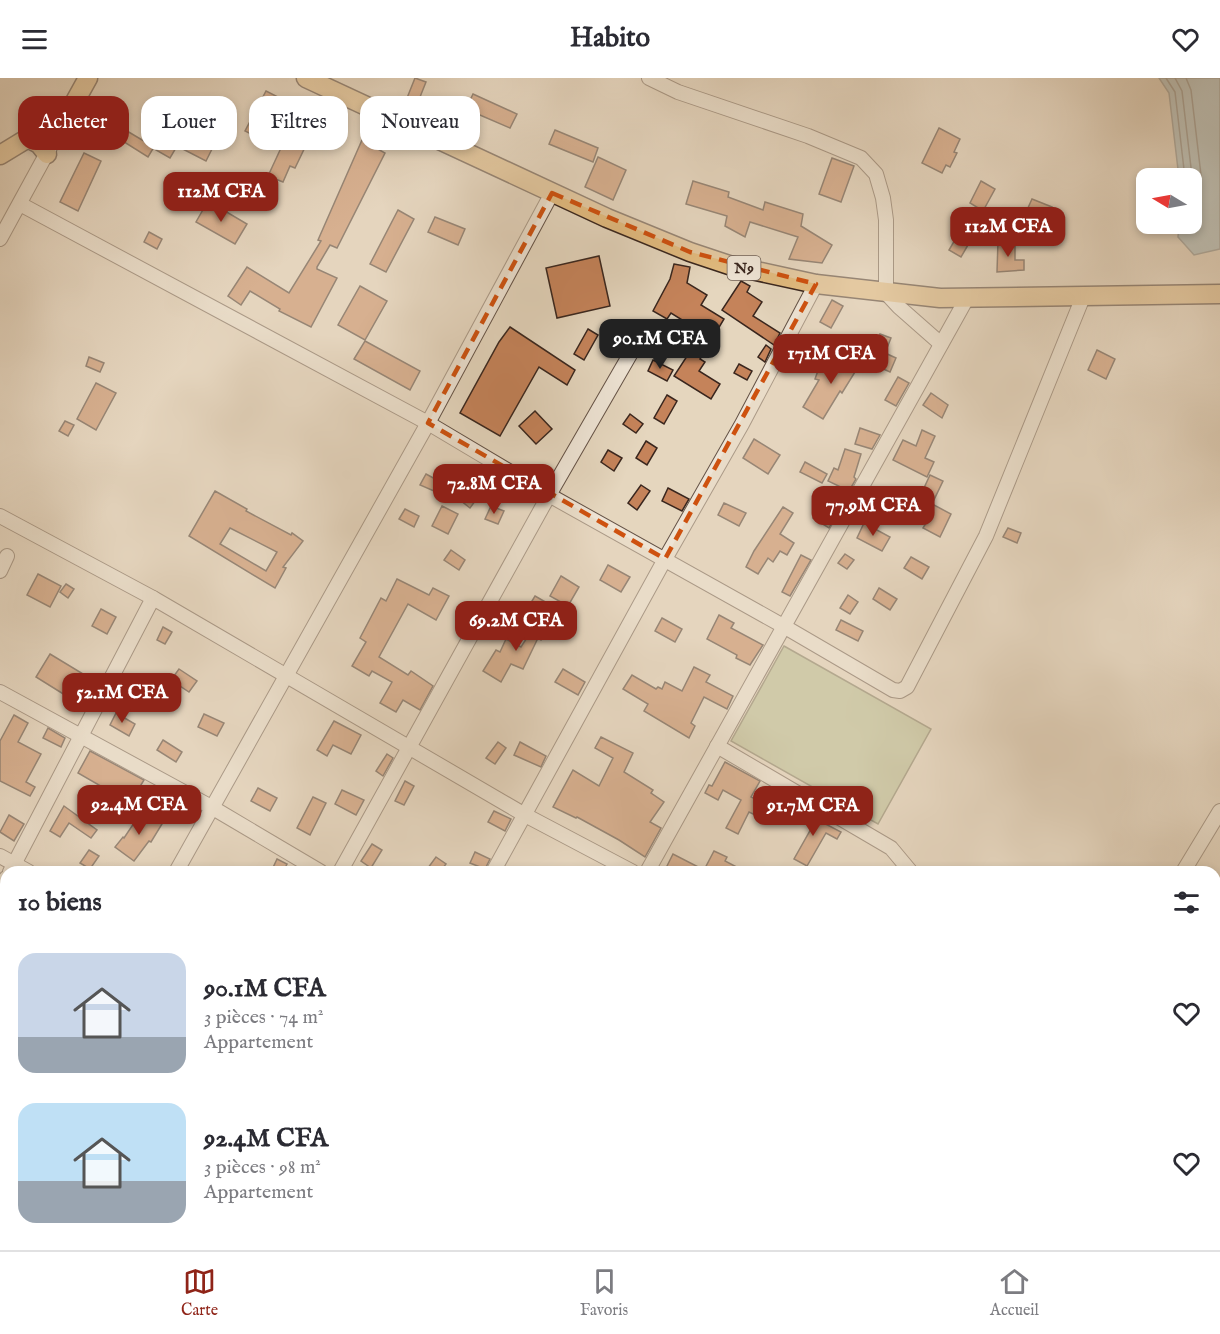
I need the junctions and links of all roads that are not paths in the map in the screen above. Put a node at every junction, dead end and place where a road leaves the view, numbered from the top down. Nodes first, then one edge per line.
1 (88, 78) edge
2 (306, 78) edge
3 (649, 78) edge
4 (78, 96) edge
5 (18, 144) edge
6 (44, 150) edge
7 (49, 150) edge
8 (47, 154) junction
9 (0, 155) edge
10 (552, 193) junction
11 (20, 204) junction
12 (0, 239) edge
13 (816, 284) junction
14 (886, 293) junction
15 (1220, 294) edge
16 (1083, 297) junction
17 (967, 298) junction
18 (644, 332) dead end
19 (941, 344) junction
20 (428, 423) junction
21 (549, 495) junction
22 (0, 516) edge
23 (7, 556) dead end
24 (665, 560) junction
25 (0, 571) edge
26 (153, 598) junction
27 (785, 627) junction
28 (286, 675) junction
29 (0, 692) edge
30 (82, 736) junction
31 (717, 746) junction
32 (410, 748) junction
33 (213, 808) junction
34 (1220, 811) edge
35 (525, 815) junction
36 (13, 866) edge
37 (179, 866) edge
38 (311, 866) edge
39 (343, 866) edge
40 (496, 866) edge
41 (622, 866) edge
42 (649, 866) edge
43 (906, 866) edge
44 (1187, 866) edge

1 - 4 main road
2 - 10 main road, N9
3 - 14 street
5 - 9 main road
6 - 8 main road
7 - 8 street
8 - 11 street
10 - 13 main road, N9
10 - 20 street
11 - 12 street
11 - 20 street
13 - 14 main road, N9
13 - 24 street
14 - 17 main road, N9
14 - 19 street
15 - 16 main road, N9
16 - 17 main road, N9
16 - 27 street
17 - 19 street
18 - 21 street
19 - 27 street
20 - 21 street
20 - 28 street
21 - 24 street
21 - 32 street
22 - 26 street
23 - 25 street
24 - 27 street
24 - 35 street
26 - 28 street
26 - 30 street
27 - 31 street
28 - 32 street
28 - 33 street
29 - 30 street
30 - 33 street
30 - 36 street
31 - 42 street
31 - 43 street
32 - 35 street
32 - 39 street
33 - 37 street
33 - 38 street
34 - 44 street
35 - 40 street
35 - 41 street

